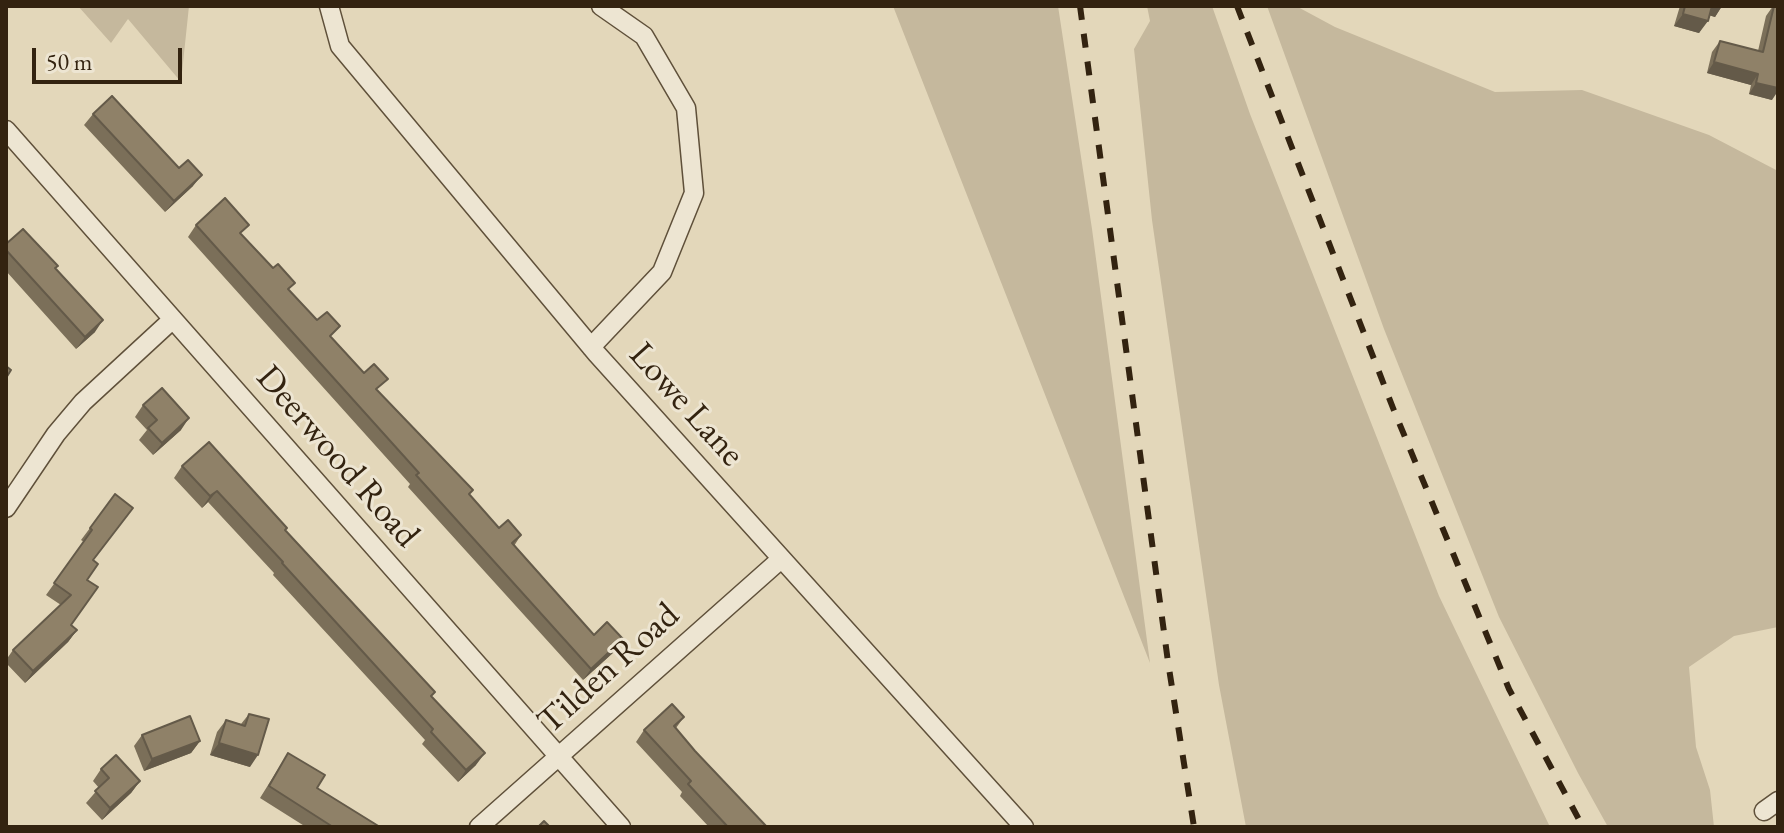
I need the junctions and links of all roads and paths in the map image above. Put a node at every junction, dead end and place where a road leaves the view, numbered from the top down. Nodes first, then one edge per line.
1 (329, 6) edge
2 (601, 6) edge
3 (6, 130) edge
4 (173, 319) junction
5 (591, 347) junction
6 (6, 508) edge
7 (781, 559) junction
8 (559, 756) junction
9 (479, 827) edge
10 (621, 827) edge
11 (1024, 827) edge

1 - 5 street, Lowe Lane
2 - 5 street
3 - 4 street, Deerwood Road
4 - 6 street
4 - 8 street, Deerwood Road
5 - 7 street, Lowe Lane
7 - 8 street, Tilden Road
7 - 11 street, Lowe Lane
8 - 9 street, Tilden Road
8 - 10 street, Deerwood Road

